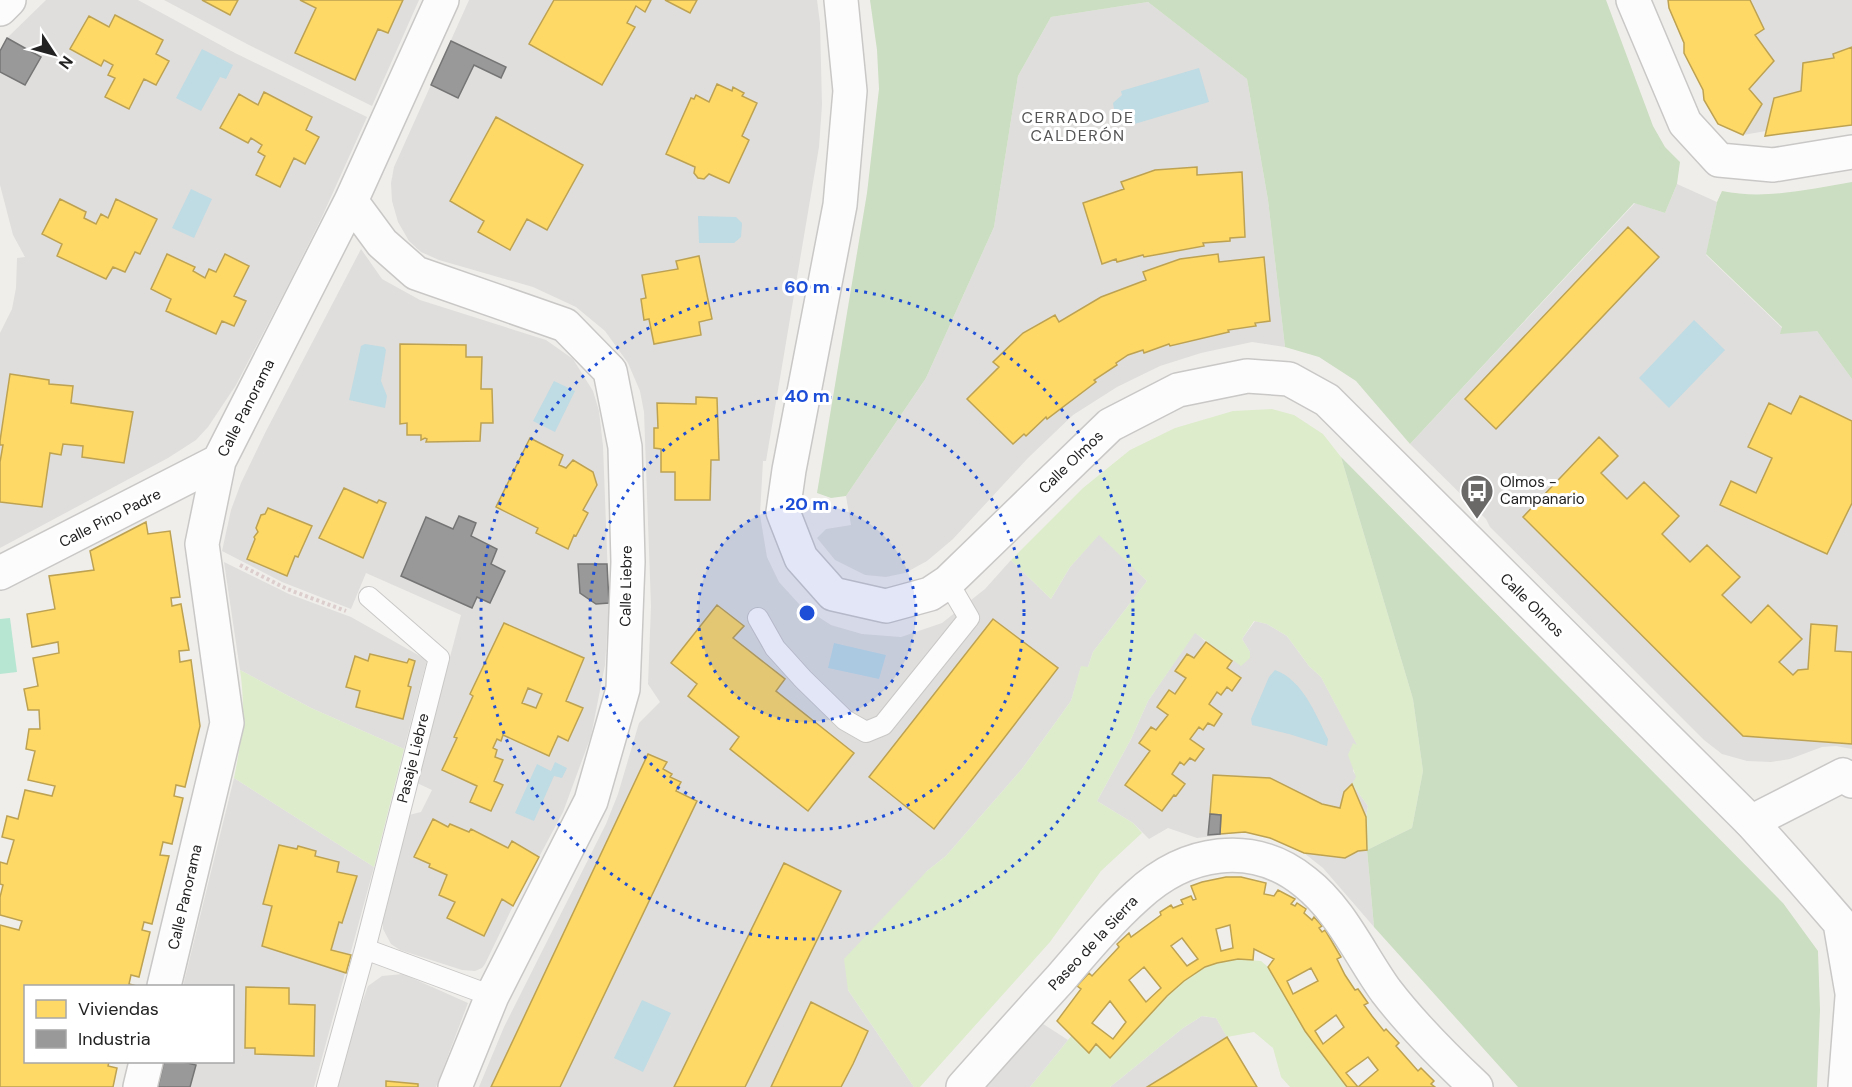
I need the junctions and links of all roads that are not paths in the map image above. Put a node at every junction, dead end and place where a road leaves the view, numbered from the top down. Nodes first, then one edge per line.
1 (9, 0) edge
2 (442, 0) edge
3 (841, 0) edge
4 (1633, 0) edge
5 (0, 9) edge
6 (1852, 152) edge
7 (351, 201) junction
8 (219, 461) junction
9 (0, 573) edge
10 (948, 582) junction
11 (369, 597) dead end
12 (758, 618) dead end
13 (1852, 781) edge
14 (1751, 822) junction
15 (364, 949) junction
16 (164, 985) edge
17 (1852, 995) edge
18 (492, 996) junction
19 (146, 1063) edge
20 (140, 1087) edge
21 (327, 1087) edge
22 (455, 1087) edge
23 (963, 1087) edge
24 (1476, 1087) edge
25 (1845, 1087) edge

1 - 5 street
2 - 7 street, Calle Panorama
3 - 10 street, Calle Olmos
4 - 6 street
7 - 8 street, Calle Panorama
7 - 18 street, Calle Liebre
8 - 9 street, Calle Pino Padre
8 - 16 street, Calle Panorama
10 - 12 lane
10 - 14 street, Calle Olmos
11 - 15 lane, Pasaje Liebre
13 - 14 street
14 - 17 street, Calle Olmos
15 - 18 lane
15 - 21 lane, Pasaje Liebre
17 - 25 street, Calle Olmos
18 - 22 street, Calle Liebre
19 - 20 street
23 - 24 street, Paseo de la Sierra

